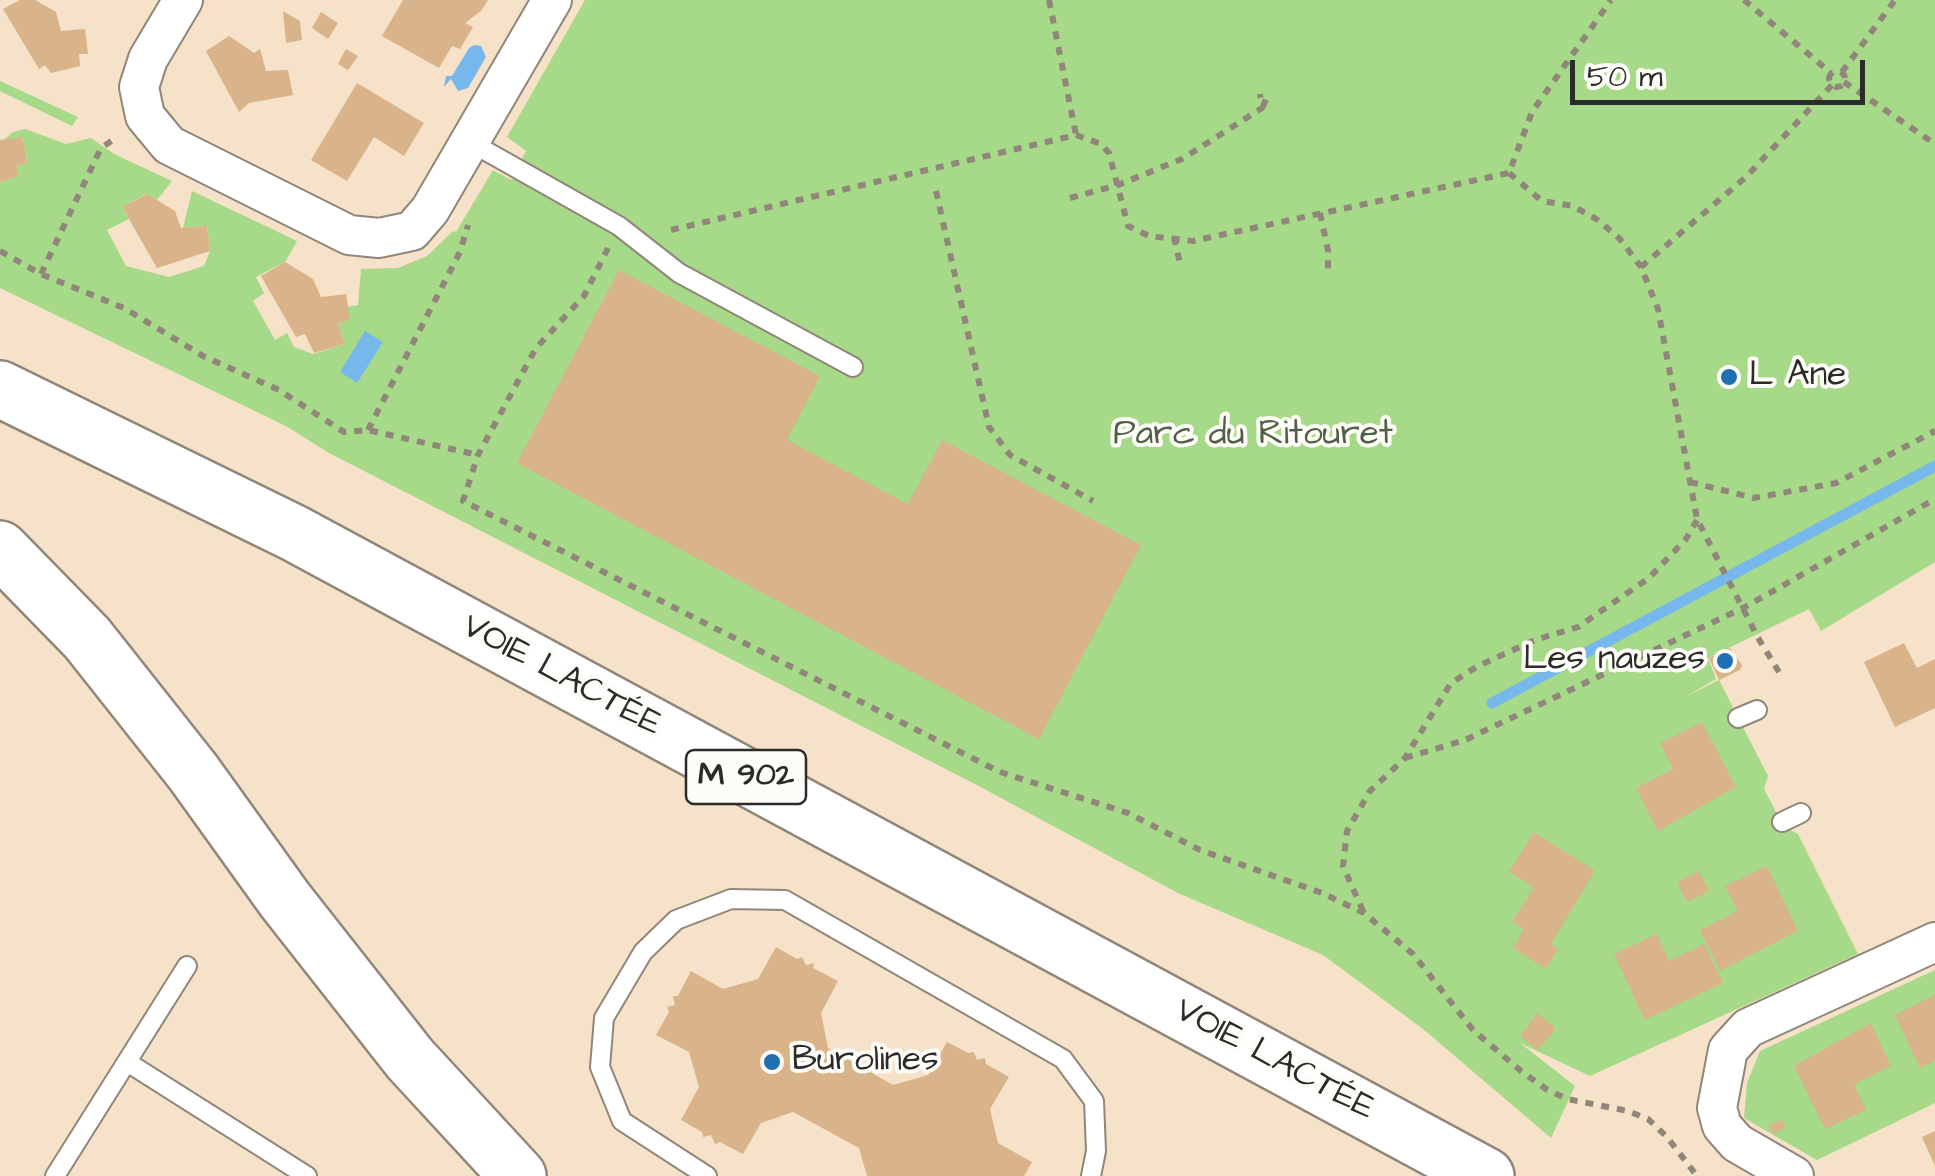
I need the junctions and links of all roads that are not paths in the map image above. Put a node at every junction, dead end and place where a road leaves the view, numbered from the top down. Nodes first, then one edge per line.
1 (183, 0) edge
2 (552, 0) edge
3 (464, 153) junction
4 (853, 366) dead end
5 (0, 389) edge
6 (0, 549) edge
7 (1757, 710) dead end
8 (1738, 718) dead end
9 (1801, 813) dead end
10 (1782, 822) dead end
11 (1935, 942) edge
12 (188, 966) dead end
13 (127, 1062) junction
14 (56, 1176) edge
15 (308, 1176) edge
16 (518, 1176) edge
17 (707, 1176) edge
18 (1091, 1176) edge
19 (1486, 1176) edge
20 (1794, 1176) edge

1 - 3 street
2 - 3 street
3 - 4 lane
5 - 19 highway, VOIE LACTÉE / M 902
6 - 16 highway
7 - 8 lane
9 - 10 lane
11 - 20 street
12 - 13 lane
13 - 14 lane
13 - 15 lane
17 - 18 lane

